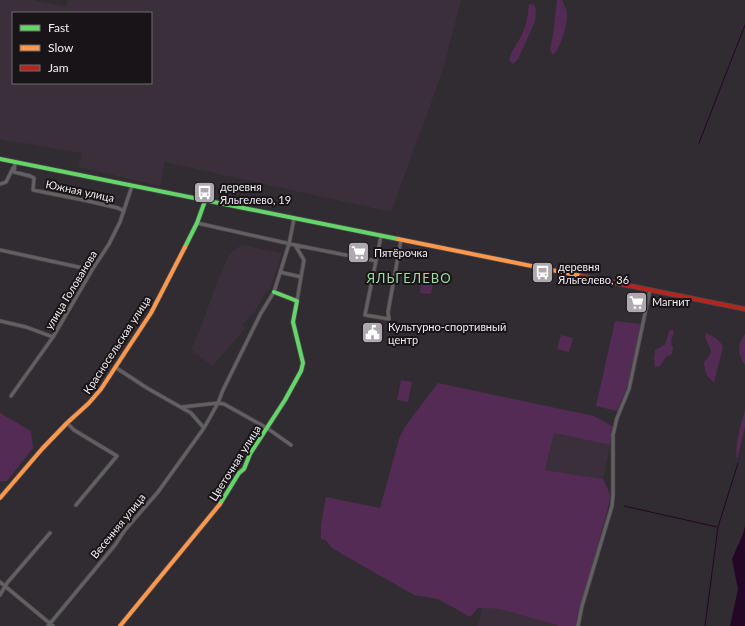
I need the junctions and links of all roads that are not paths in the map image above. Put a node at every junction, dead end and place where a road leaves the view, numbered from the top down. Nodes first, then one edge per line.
1 (0, 159) edge
2 (15, 162) junction
3 (14, 167) junction
4 (0, 184) edge
5 (132, 186) junction
6 (205, 201) junction
7 (124, 211) junction
8 (294, 219) junction
9 (197, 223) junction
10 (381, 236) junction
11 (401, 240) junction
12 (290, 244) junction
13 (295, 245) junction
14 (0, 250) edge
15 (376, 261) junction
16 (92, 270) junction
17 (280, 272) junction
18 (301, 277) junction
19 (650, 290) junction
20 (274, 292) junction
21 (297, 301) junction
22 (745, 309) edge
23 (0, 321) edge
24 (54, 337) junction
25 (116, 367) junction
26 (11, 396) dead end
27 (218, 402) junction
28 (182, 407) junction
29 (67, 423) junction
30 (204, 428) junction
31 (267, 428) junction
32 (291, 445) dead end
33 (0, 498) edge
34 (76, 504) dead end
35 (50, 533) dead end
36 (0, 582) edge
37 (5, 586) junction
38 (0, 595) edge
39 (50, 625) edge
40 (120, 626) edge
41 (578, 626) edge

1 - 2 street
2 - 3 street
2 - 5 street
3 - 4 street
3 - 7 street, Южная улица
5 - 6 street
5 - 7 street, улица Голованова
6 - 8 street
6 - 9 street, Красносельская улица
7 - 16 street, улица Голованова
8 - 10 street
8 - 12 street, Весенняя улица
9 - 12 street
9 - 25 street, Красносельская улица
10 - 11 street
10 - 15 street
11 - 15 street
11 - 19 street
12 - 13 street
12 - 17 street, Весенняя улица
13 - 15 street
13 - 18 street
14 - 16 street
16 - 24 street, улица Голованова
17 - 18 street
17 - 20 street, Весенняя улица
18 - 21 street
19 - 22 street
19 - 41 street
20 - 21 street
20 - 27 street, Весенняя улица
21 - 31 street, Цветочная улица
23 - 24 street
24 - 26 street, улица Голованова
25 - 28 street
25 - 29 street, Красносельская улица
27 - 28 street
27 - 30 street, Весенняя улица
27 - 31 street
28 - 30 street
29 - 33 street, Красносельская улица
29 - 34 street
30 - 39 street, Весенняя улица
31 - 32 street
31 - 40 street, Цветочная улица
35 - 37 street
36 - 37 street
37 - 38 street
37 - 39 street

